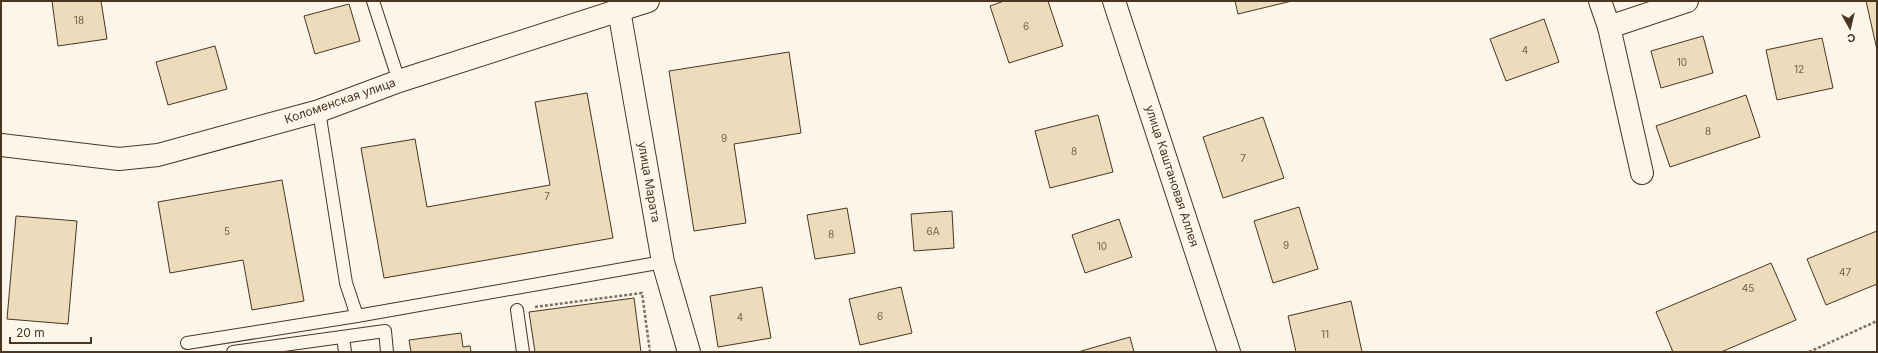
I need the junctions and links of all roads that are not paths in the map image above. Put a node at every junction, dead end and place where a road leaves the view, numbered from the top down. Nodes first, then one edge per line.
1 (373, 1) edge
2 (648, 1) edge
3 (1114, 1) edge
4 (1600, 1) edge
5 (1687, 1) edge
6 (619, 10) junction
7 (1609, 27) junction
8 (399, 81) junction
9 (319, 111) junction
10 (1, 145) edge
11 (1642, 173) dead end
12 (663, 262) junction
13 (517, 310) road end
14 (357, 316) junction
15 (343, 337) junction
16 (187, 342) dead end
17 (303, 347) edge
18 (233, 352) edge
19 (345, 352) edge
20 (388, 352) edge
21 (523, 352) edge
22 (689, 352) edge
23 (1229, 352) edge

1 - 8 lane
2 - 6 street, Коломенская улица
3 - 23 street, улица Каштановая Аллея
4 - 7 street
5 - 7 street
6 - 8 street, Коломенская улица
6 - 12 street, улица Марата
7 - 11 street
8 - 9 street, Коломенская улица
9 - 10 street, Коломенская улица
9 - 14 lane
12 - 14 lane
12 - 22 street, улица Марата
13 - 21 lane
14 - 16 lane
15 - 17 lane
15 - 19 lane
15 - 20 lane
17 - 18 lane

